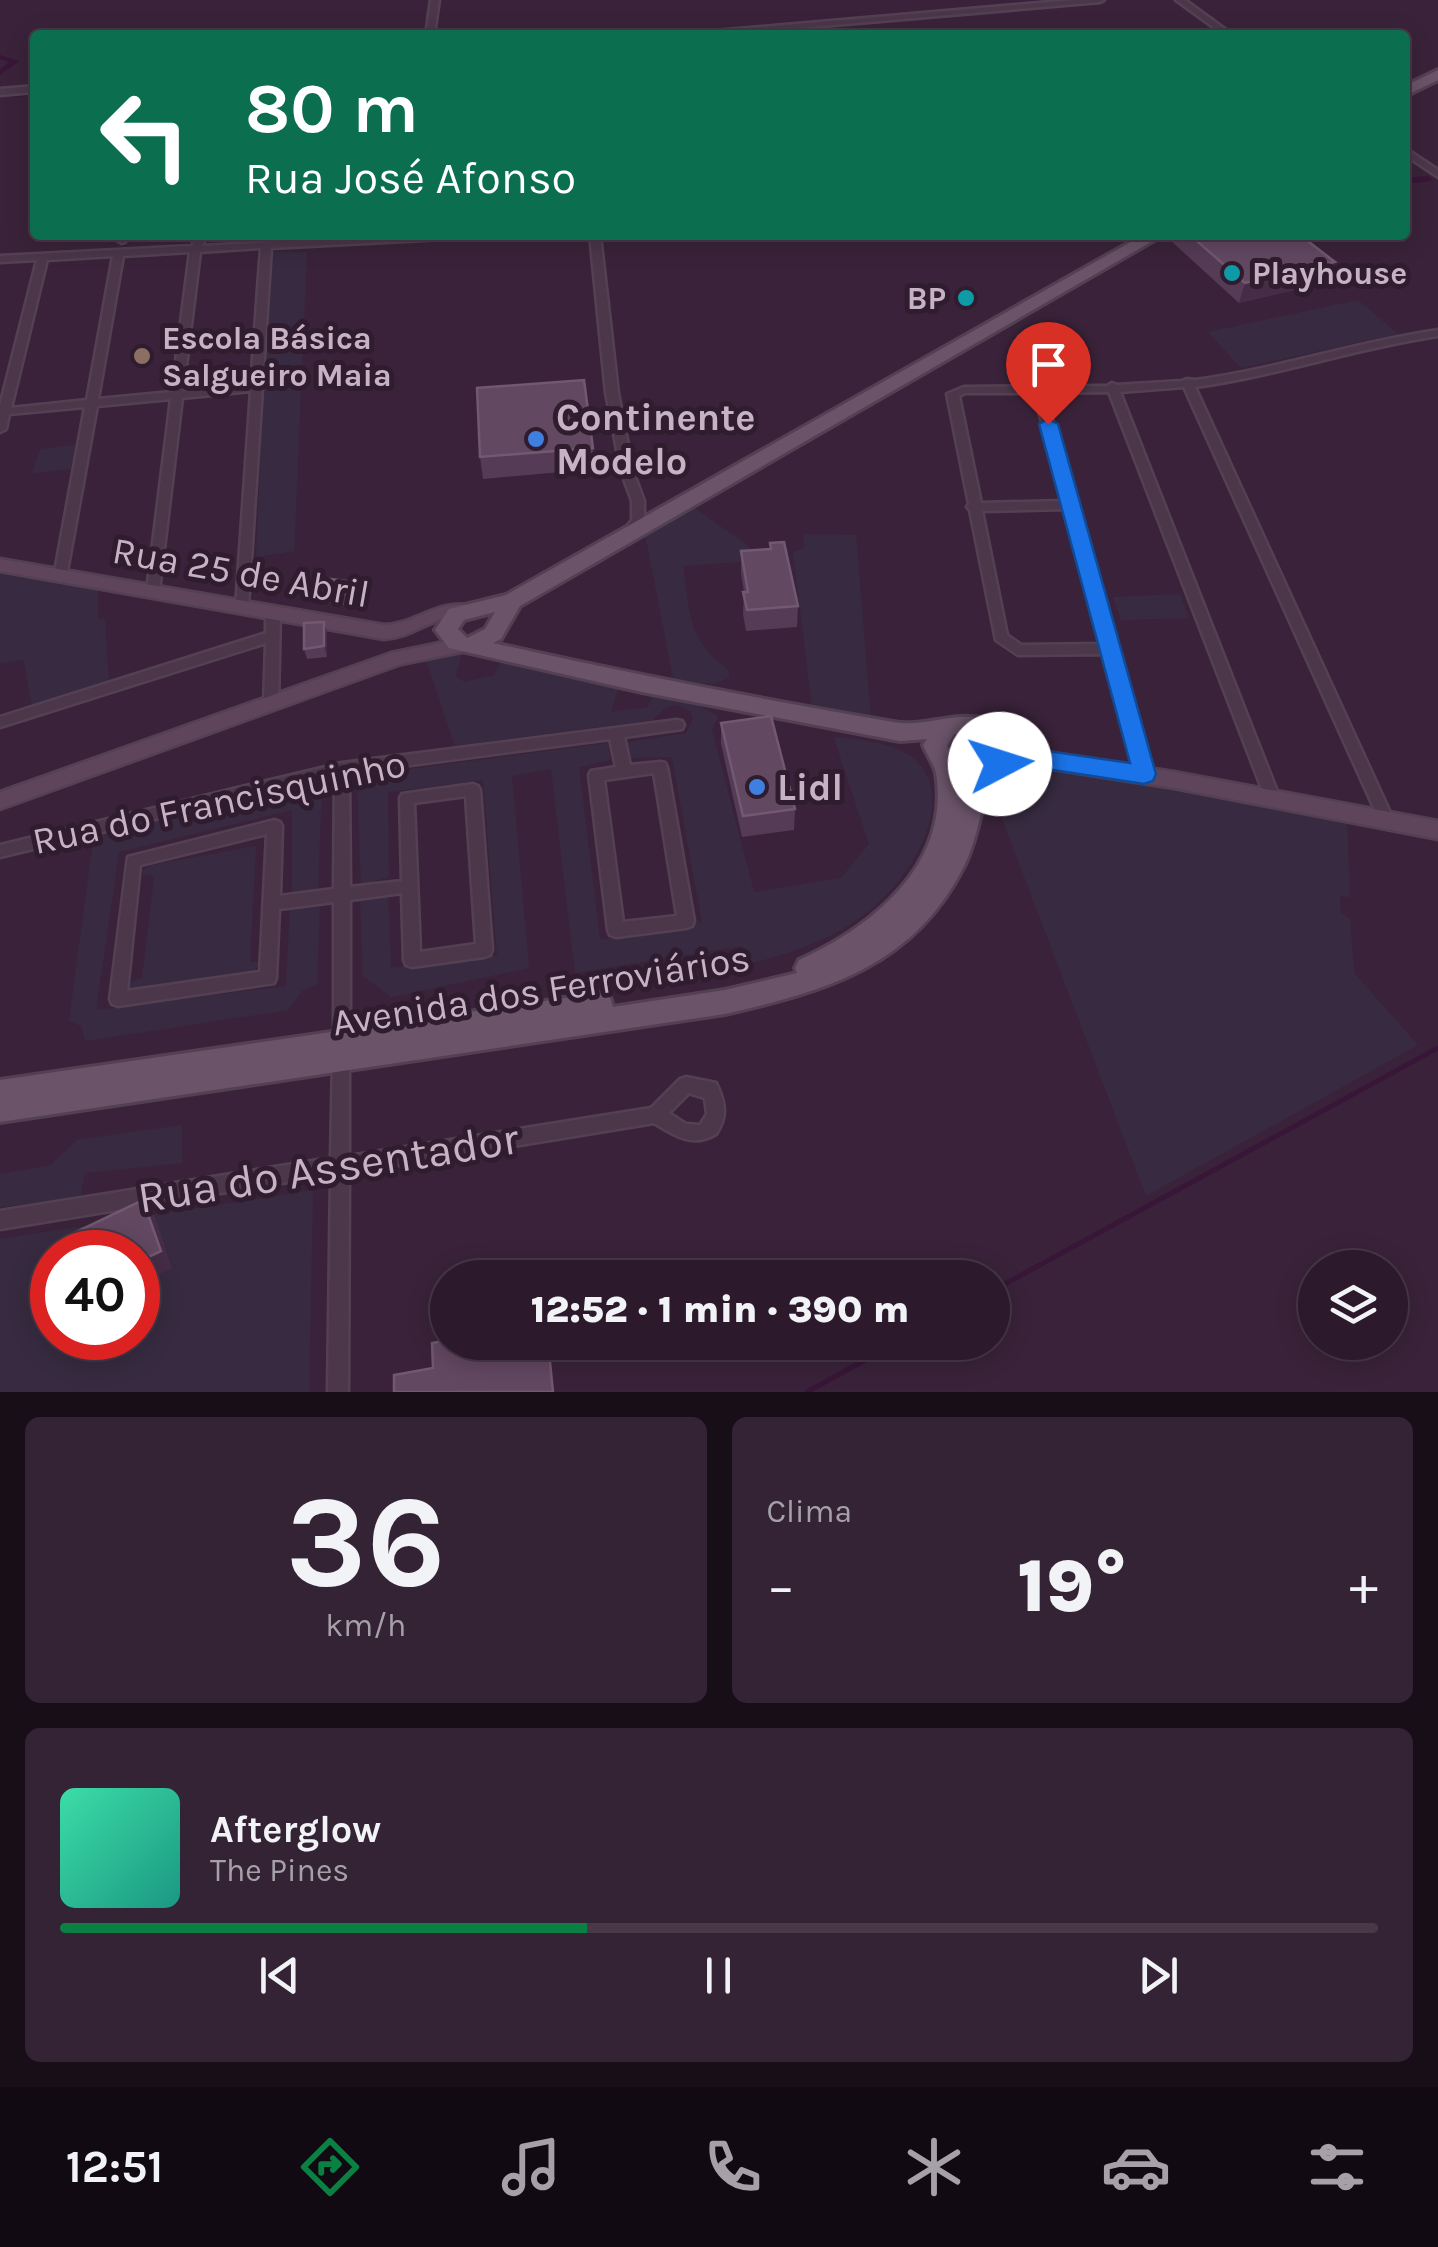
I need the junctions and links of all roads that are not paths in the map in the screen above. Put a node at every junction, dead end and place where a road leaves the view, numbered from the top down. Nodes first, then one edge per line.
1 (435, 0) edge
2 (1100, 0) edge
3 (1180, 0) edge
4 (431, 30) edge
5 (750, 30) edge
6 (1222, 30) edge
7 (1438, 74) edge
8 (30, 89) edge
9 (1410, 89) edge
10 (0, 92) edge
11 (1410, 154) edge
12 (1438, 174) edge
13 (199, 240) edge
14 (364, 240) edge
15 (596, 240) edge
16 (1146, 240) edge
17 (122, 243) edge
18 (266, 245) junction
19 (194, 248) junction
20 (43, 256) junction
21 (0, 258) edge
22 (1438, 333) edge
23 (1187, 382) junction
24 (1112, 386) junction
25 (258, 388) junction
26 (1039, 390) junction
27 (178, 394) junction
28 (92, 402) junction
29 (2, 412) edge
30 (0, 429) edge
31 (638, 500) junction
32 (1070, 505) junction
33 (973, 507) junction
34 (670, 511) junction
35 (626, 536) junction
36 (0, 565) edge
37 (60, 577) junction
38 (153, 591) junction
39 (512, 601) junction
40 (242, 607) junction
41 (273, 612) junction
42 (464, 613) junction
43 (496, 626) junction
44 (272, 636) junction
45 (467, 645) junction
46 (1110, 648) junction
47 (528, 657) junction
48 (398, 658) junction
49 (690, 693) junction
50 (271, 704) junction
51 (0, 722) edge
52 (677, 726) dead end
53 (946, 728) junction
54 (616, 733) junction
55 (998, 736) junction
56 (1034, 758) junction
57 (943, 762) junction
58 (342, 768) junction
59 (992, 769) junction
60 (624, 771) junction
61 (1144, 774) junction
62 (1273, 799) junction
63 (0, 801) edge
64 (1386, 819) junction
65 (1438, 830) edge
66 (0, 851) edge
67 (410, 886) junction
68 (342, 894) junction
69 (271, 904) junction
70 (342, 1051) junction
71 (0, 1093) edge
72 (0, 1109) edge
73 (656, 1114) dead end
74 (340, 1166) junction
75 (0, 1220) edge
76 (338, 1392) edge

1 - 4 street
2 - 5 street
3 - 6 street
7 - 9 main road
8 - 10 street
11 - 12 street
13 - 19 street
14 - 18 street
15 - 31 street
16 - 34 main road
17 - 19 street
17 - 20 street
17 - 28 street
18 - 19 street
18 - 25 street
19 - 27 street
20 - 21 street
20 - 29 street
22 - 23 street
23 - 24 street
23 - 64 street
24 - 26 street
24 - 62 street
25 - 27 street
25 - 40 street
26 - 32 street
26 - 33 street
27 - 28 street
27 - 38 street
28 - 29 street
28 - 37 street
29 - 30 street
31 - 34 street
31 - 35 street
32 - 33 street
32 - 46 street
33 - 46 street
34 - 35 main road
35 - 39 main road
36 - 37 street, Rua 25 de Abril
37 - 38 street, Rua 25 de Abril
38 - 40 street, Rua 25 de Abril
39 - 42 main road
39 - 43 main road
40 - 41 street, Rua 25 de Abril
41 - 42 street, Rua 25 de Abril
41 - 44 street
42 - 43 main road
42 - 45 main road
42 - 48 street
43 - 45 main road
43 - 47 main road
44 - 50 street
44 - 51 street
45 - 47 main road
45 - 48 street
46 - 61 street
47 - 49 main road
48 - 50 street
49 - 53 main road
49 - 57 main road
50 - 63 street
52 - 54 street, Rua do Francisquinho
53 - 55 main road
53 - 57 main road
54 - 58 street, Rua do Francisquinho
54 - 60 street
55 - 56 street
55 - 59 main road
56 - 59 street
56 - 61 street
57 - 59 main road
57 - 70 main road, Avenida dos Ferroviários
58 - 66 street, Rua do Francisquinho
58 - 68 street
59 - 70 main road, Avenida dos Ferroviários
60 - 60 street
61 - 62 street
62 - 64 street
64 - 65 street
67 - 67 street
67 - 68 street
68 - 69 street
68 - 70 street
69 - 69 street
70 - 71 main road, Avenida dos Ferroviários
70 - 72 main road, Avenida dos Ferroviários
70 - 74 street
73 - 74 street, Rua do Assentador
74 - 75 street, Rua do Assentador
74 - 76 street

